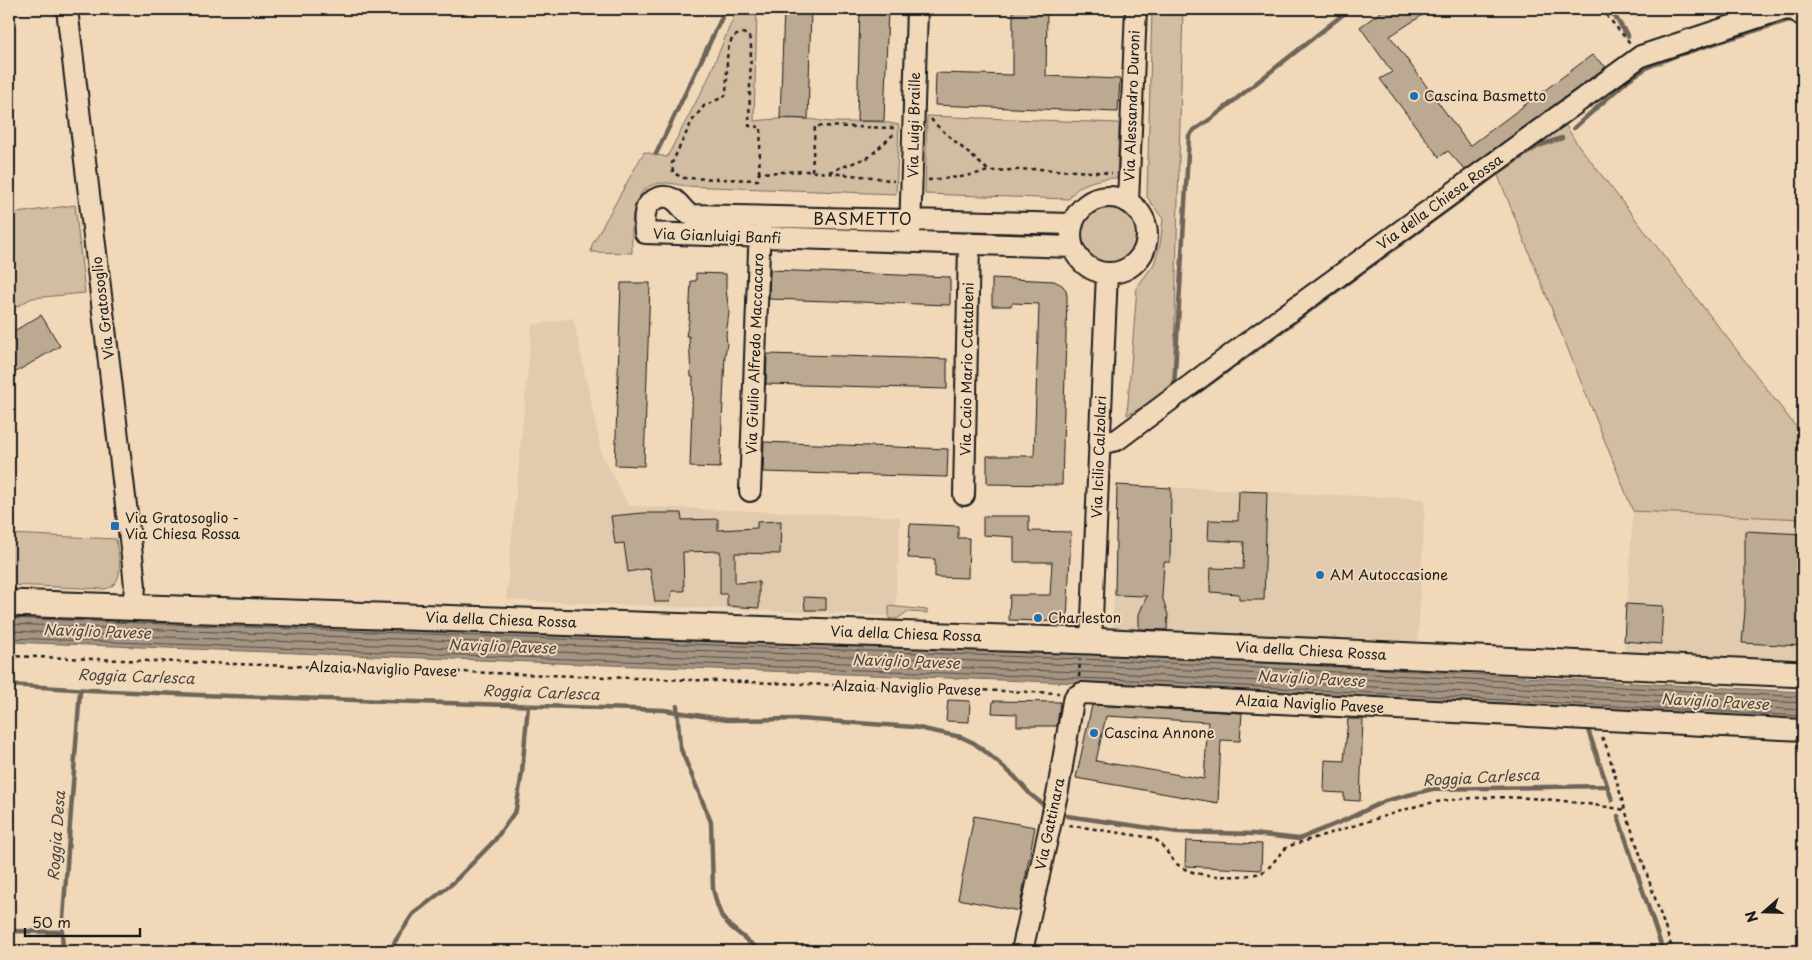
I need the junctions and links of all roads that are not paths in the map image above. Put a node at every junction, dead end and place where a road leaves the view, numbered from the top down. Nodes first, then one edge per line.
1 (67, 9) edge
2 (917, 9) edge
3 (1136, 9) edge
4 (1803, 16) edge
5 (1128, 202) junction
6 (760, 217) junction
7 (911, 220) junction
8 (1072, 224) junction
9 (759, 237) junction
10 (910, 242) junction
11 (969, 243) junction
12 (1073, 246) junction
13 (1107, 273) junction
14 (1099, 444) junction
15 (750, 491) dead end
16 (964, 495) dead end
17 (9, 603) edge
18 (133, 606) junction
19 (1091, 641) junction
20 (1803, 674) edge
21 (1075, 697) joint
22 (1803, 730) edge
23 (1022, 951) edge

1 - 18 street, Via Gratosoglio
2 - 7 street, Via Luigi Braille
3 - 5 street, Via Alessandro Duroni
4 - 14 street, Via della Chiesa Rossa
5 - 8 street
5 - 13 street
6 - 7 street, Via Gianluigi Banfi
6 - 9 street, Via Giulio Alfredo Maccacaro
6 - 9 street, Via Gianluigi Banfi
7 - 8 street, Via Gianluigi Banfi
7 - 10 street, Via Luigi Braille
8 - 12 street
9 - 10 street, Via Gianluigi Banfi
9 - 15 street, Via Giulio Alfredo Maccacaro
10 - 11 street, Via Gianluigi Banfi
11 - 12 street, Via Gianluigi Banfi
11 - 16 street, Via Caio Mario Cattabeni
12 - 13 street
13 - 14 street, Via Icilio Calzolari
14 - 19 street, Via Icilio Calzolari
17 - 18 main road, Via della Chiesa Rossa
18 - 19 main road, Via della Chiesa Rossa
19 - 20 main road, Via della Chiesa Rossa
21 - 22 street, Alzaia Naviglio Pavese
21 - 23 street, Via Gattinara

